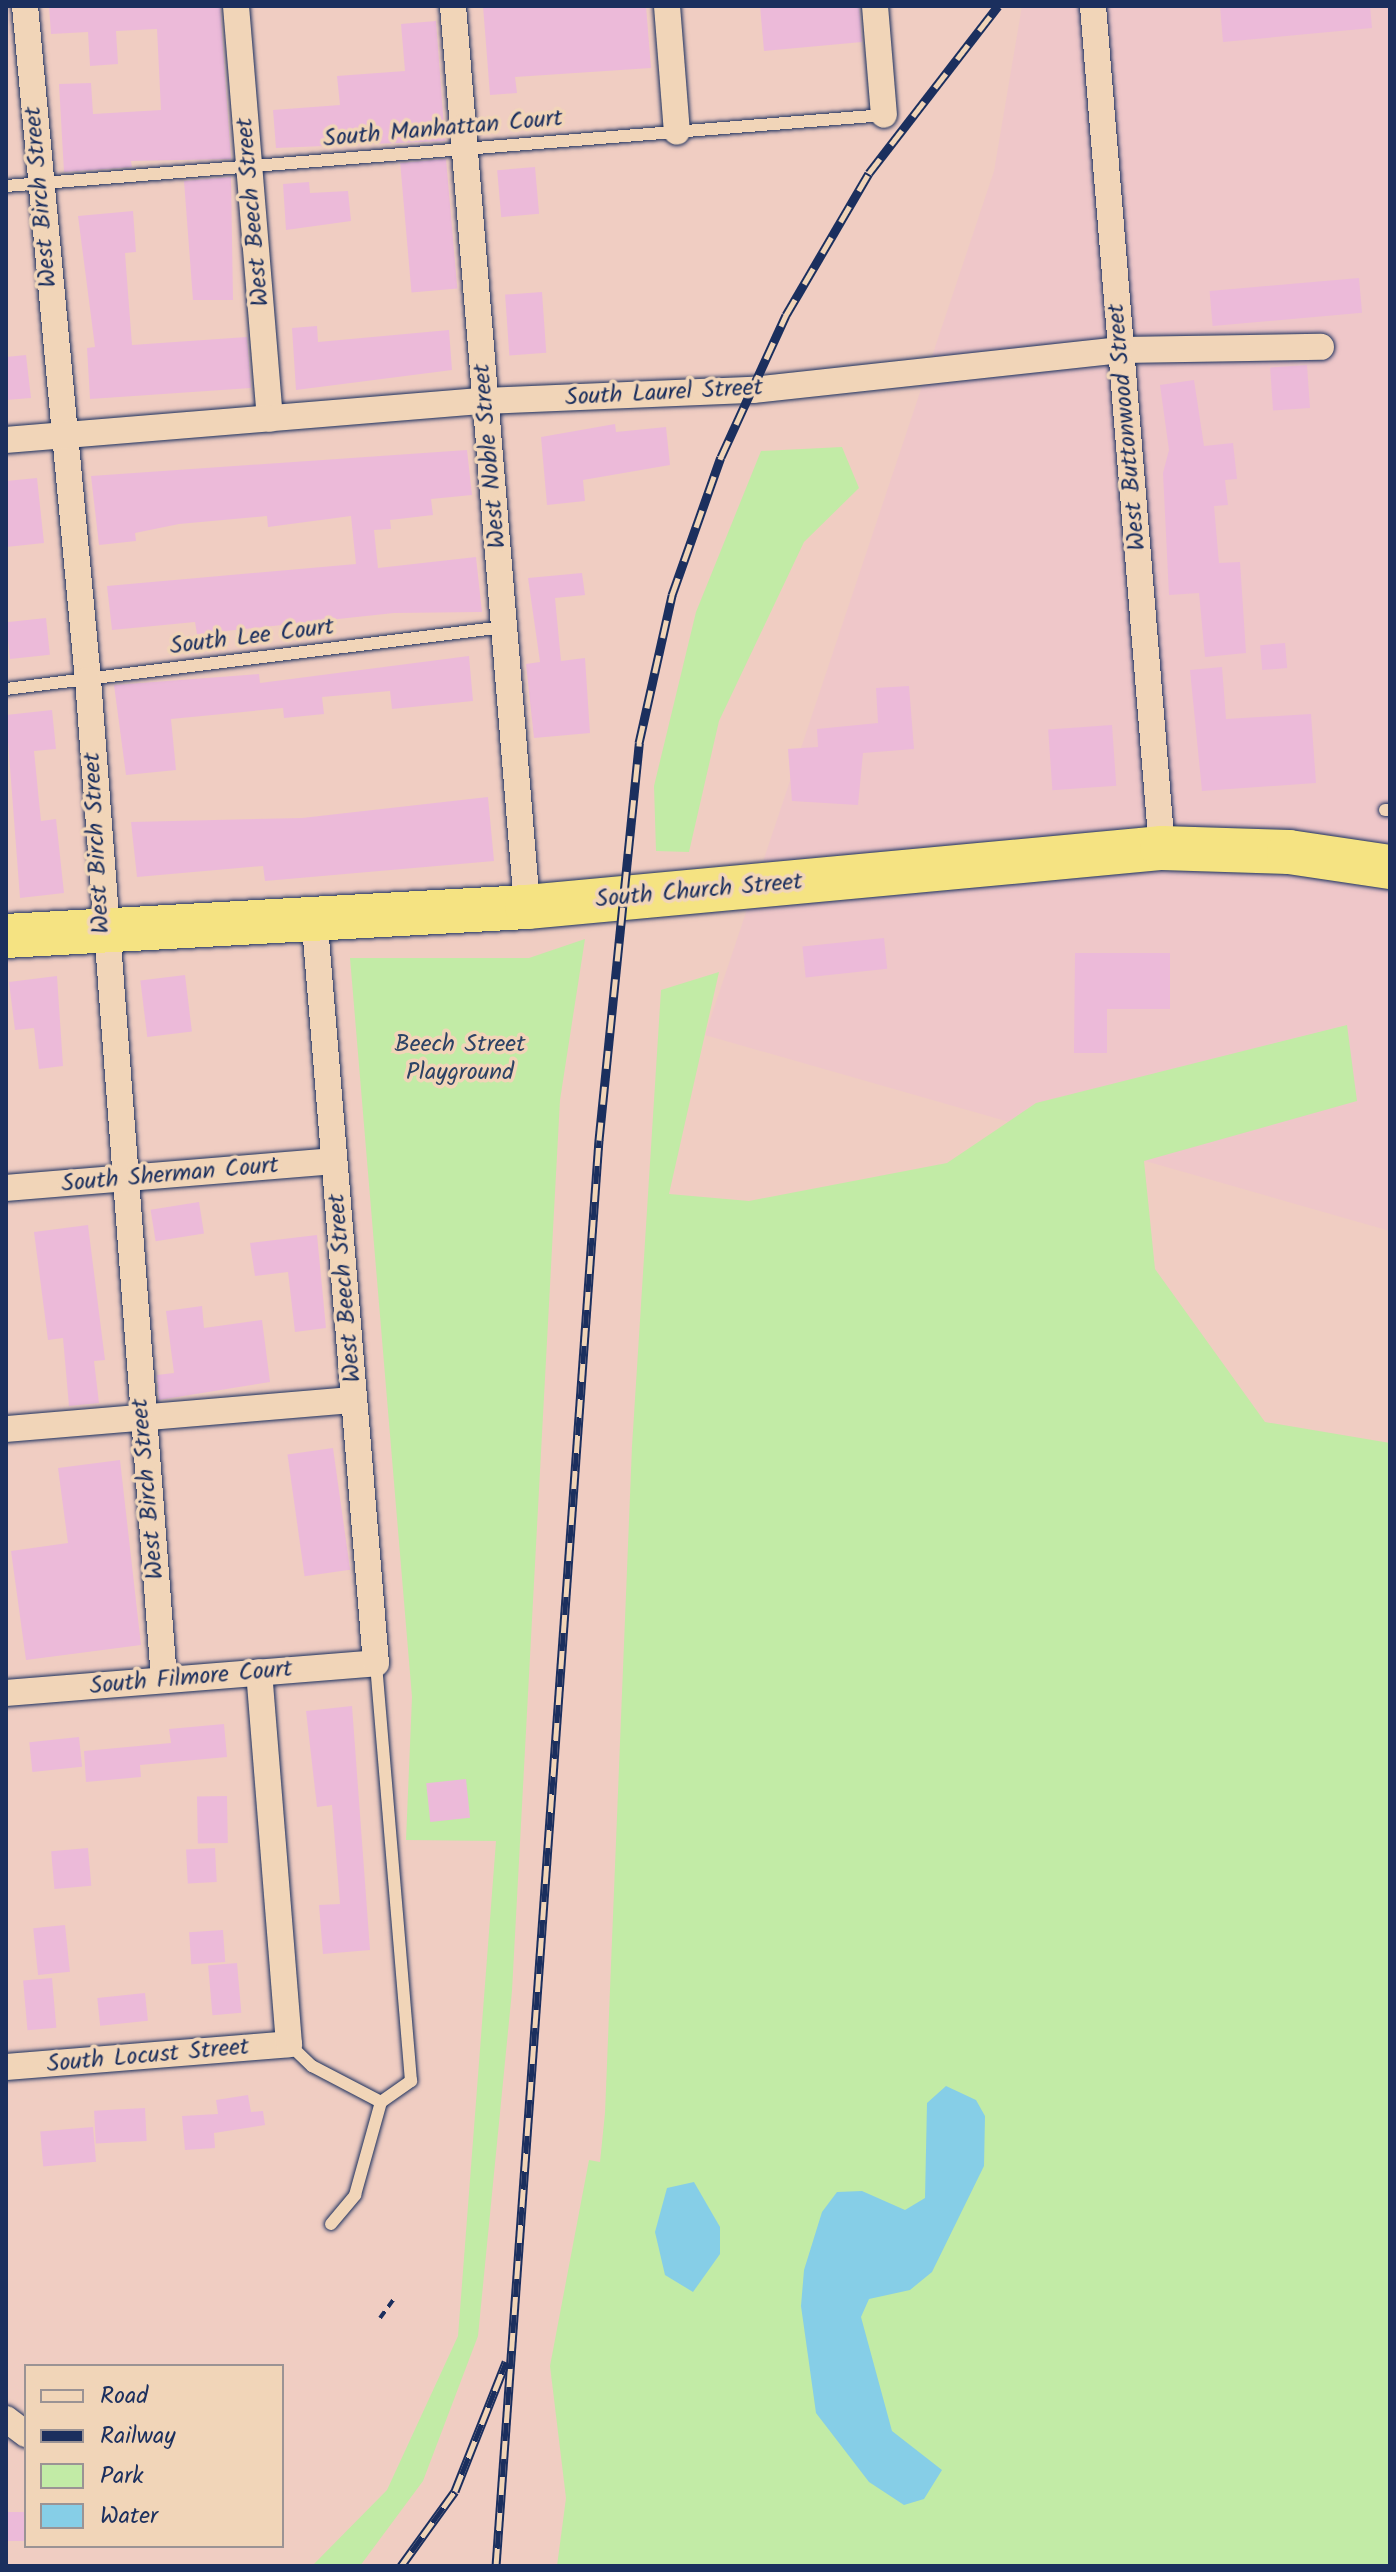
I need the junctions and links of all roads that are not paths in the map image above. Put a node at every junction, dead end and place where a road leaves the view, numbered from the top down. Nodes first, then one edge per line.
1 (25, 6) edge
2 (236, 6) edge
3 (453, 6) edge
4 (667, 6) edge
5 (875, 6) edge
6 (1093, 6) edge
7 (884, 115) joint
8 (677, 132) junction
9 (464, 149) junction
10 (249, 166) junction
11 (40, 183) junction
12 (6, 186) edge
13 (1321, 347) dead end
14 (1121, 350) junction
15 (485, 401) junction
16 (270, 419) junction
17 (61, 435) junction
18 (6, 440) edge
19 (504, 627) junction
20 (88, 680) junction
21 (6, 689) edge
22 (1162, 848) junction
23 (1390, 867) edge
24 (527, 907) junction
25 (314, 914) junction
26 (102, 927) junction
27 (6, 936) edge
28 (334, 1161) junction
29 (122, 1178) junction
30 (6, 1188) edge
31 (354, 1400) junction
32 (142, 1418) junction
33 (6, 1429) edge
34 (376, 1663) junction
35 (259, 1672) junction
36 (164, 1680) junction
37 (6, 1693) edge
38 (289, 2044) junction
39 (6, 2067) edge
40 (381, 2102) junction
41 (331, 2224) dead end
42 (6, 2419) edge
43 (24, 2432) edge

1 - 11 street, West Birch Street
2 - 10 street, West Beech Street
3 - 9 street, West Noble Street
4 - 8 street
5 - 7 street
6 - 14 street, West Buttonwood Street
7 - 8 lane, South Manhattan Court
8 - 9 lane, South Manhattan Court
9 - 10 lane, South Manhattan Court
9 - 15 street, West Noble Street
10 - 11 lane, South Manhattan Court
10 - 16 street, West Beech Street
11 - 12 lane, South Manhattan Court
11 - 17 street, West Birch Street
13 - 14 street, South Laurel Street
14 - 15 street, South Laurel Street
14 - 22 street, West Buttonwood Street
15 - 16 street, South Laurel Street
15 - 19 street, West Noble Street
16 - 17 street, South Laurel Street
17 - 18 street, South Laurel Street
17 - 20 street, West Birch Street
19 - 20 lane, South Lee Court
19 - 24 street, West Noble Street
20 - 21 lane, South Lee Court
20 - 26 street, West Birch Street
22 - 23 highway, South Church Street
22 - 24 highway, South Church Street
24 - 25 highway, South Church Street
25 - 26 highway, South Church Street
25 - 28 street, West Beech Street
26 - 27 highway, South Church Street
26 - 29 street, West Birch Street
28 - 29 street, South Sherman Court
28 - 31 street, West Beech Street
29 - 30 street, South Sherman Court
29 - 32 street, West Birch Street
31 - 32 street
31 - 34 street, West Beech Street
32 - 33 street
32 - 36 street, West Birch Street
34 - 35 street, South Filmore Court
34 - 40 lane
35 - 36 street, South Filmore Court
35 - 38 street
36 - 37 street, South Filmore Court
38 - 39 street, South Locust Street
38 - 40 lane
40 - 41 lane
42 - 43 street

